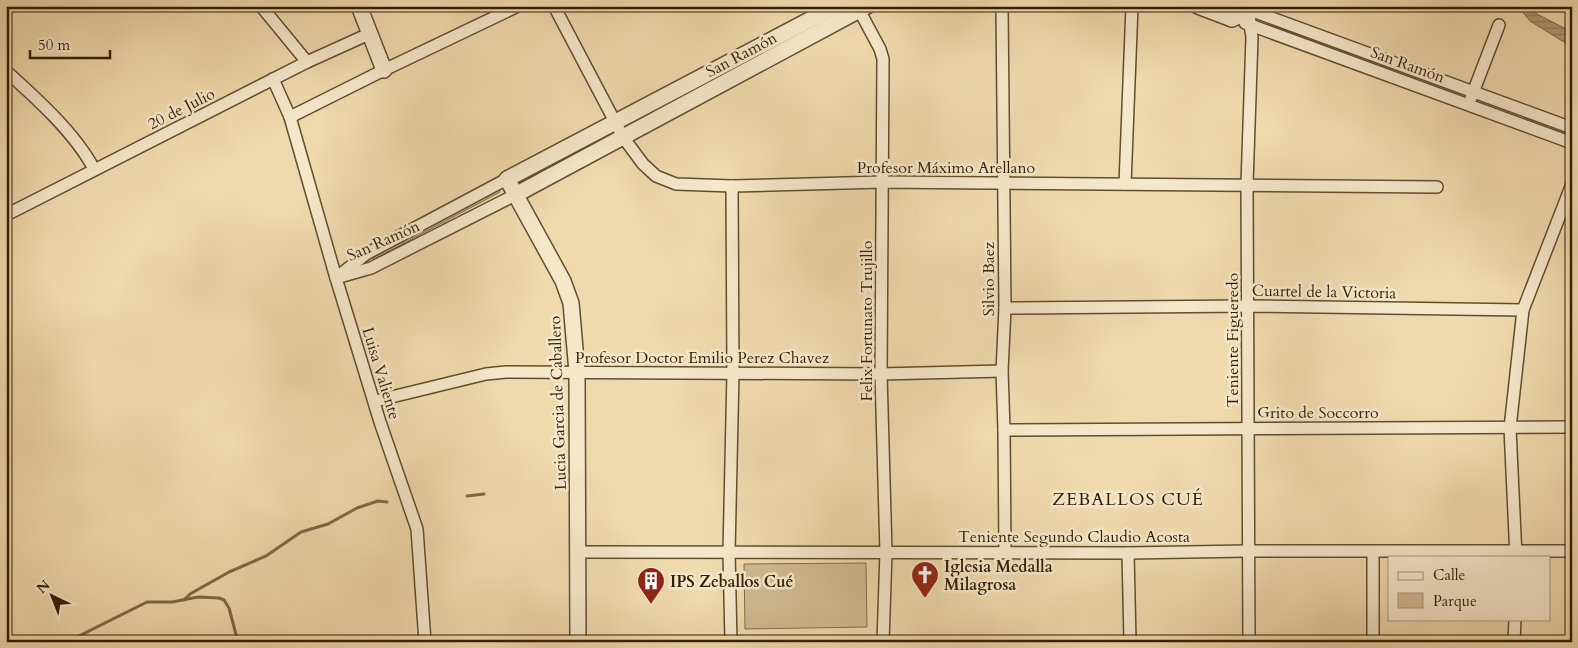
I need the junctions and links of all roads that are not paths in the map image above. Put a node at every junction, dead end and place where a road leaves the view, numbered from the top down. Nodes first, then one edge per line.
1 (261, 6) edge
2 (359, 6) edge
3 (518, 6) edge
4 (554, 6) edge
5 (836, 6) edge
6 (1002, 6) edge
7 (1132, 6) edge
8 (1198, 6) edge
9 (861, 8) edge
10 (1254, 15) edge
11 (1498, 25) dead end
12 (371, 34) junction
13 (307, 62) junction
14 (384, 70) junction
15 (6, 71) edge
16 (274, 79) junction
17 (1474, 92) junction
18 (1468, 105) junction
19 (290, 117) junction
20 (614, 122) junction
21 (1572, 128) edge
22 (623, 136) junction
23 (1572, 143) edge
24 (94, 169) junction
25 (507, 178) junction
26 (882, 182) junction
27 (1004, 183) junction
28 (1125, 184) junction
29 (1247, 184) junction
30 (1572, 184) edge
31 (732, 186) junction
32 (1437, 187) dead end
33 (515, 195) junction
34 (6, 215) edge
35 (336, 278) junction
36 (1247, 306) junction
37 (1005, 308) junction
38 (1523, 310) junction
39 (1002, 371) junction
40 (577, 372) junction
41 (733, 373) junction
42 (882, 374) junction
43 (375, 401) junction
44 (1572, 427) edge
45 (1510, 428) junction
46 (1249, 429) junction
47 (1004, 430) junction
48 (1248, 551) junction
49 (1572, 551) edge
50 (577, 552) junction
51 (729, 552) junction
52 (886, 552) junction
53 (1004, 552) junction
54 (1373, 552) junction
55 (1128, 553) junction
56 (1516, 554) edge
57 (1515, 620) edge
58 (425, 642) edge
59 (578, 642) edge
60 (731, 642) edge
61 (883, 642) edge
62 (1130, 642) edge
63 (1249, 642) edge
64 (1374, 642) edge
65 (1514, 642) edge

1 - 13 street
2 - 12 street
3 - 14 street
4 - 20 street, Profesor Máximo Arellano
5 - 20 street, San Ramón
6 - 27 street, Silvio Baez
7 - 28 street
8 - 10 street
9 - 22 street, San Ramón
9 - 26 street, Felix Fortunato Trujillo
10 - 17 street, San Ramón
10 - 18 street, San Ramón
10 - 29 street, Teniente Figueredo
11 - 17 street
12 - 13 street, 20 de Julio
12 - 14 street
13 - 16 street, 20 de Julio
14 - 19 street
15 - 24 street
16 - 19 street, Luisa Valiente
16 - 24 street, 20 de Julio
17 - 18 street
17 - 21 street, San Ramón
18 - 23 street, San Ramón
19 - 35 street, Luisa Valiente
20 - 22 street, Profesor Máximo Arellano
20 - 25 street, San Ramón
22 - 31 street, Profesor Máximo Arellano
22 - 33 street, San Ramón
24 - 34 street, 20 de Julio
25 - 33 street, Lucia Garcia de Caballero
25 - 35 street, San Ramón
26 - 27 street, Profesor Máximo Arellano
26 - 31 street, Profesor Máximo Arellano
26 - 42 street, Felix Fortunato Trujillo
27 - 28 street, Profesor Máximo Arellano
27 - 37 street, Silvio Baez
28 - 29 street, Profesor Máximo Arellano
29 - 32 street, Profesor Máximo Arellano
29 - 36 street, Teniente Figueredo
30 - 38 street
31 - 41 street
33 - 35 street, San Ramón
33 - 40 street, Lucia Garcia de Caballero
35 - 43 street, Luisa Valiente
36 - 37 street, Cuartel de la Victoria
36 - 38 street, Cuartel de la Victoria
36 - 46 street, Teniente Figueredo
37 - 39 street, Silvio Baez
38 - 45 street
39 - 42 street, Profesor Doctor Emilio Perez Chavez
39 - 47 street, Silvio Baez
40 - 41 street, Profesor Doctor Emilio Perez Chavez
40 - 43 street, Profesor Doctor Emilio Perez Chavez
40 - 50 street, Lucia Garcia de Caballero
41 - 42 street, Profesor Doctor Emilio Perez Chavez
41 - 51 street
42 - 52 street, Felix Fortunato Trujillo
43 - 58 street, Luisa Valiente
44 - 45 street, Grito de Soccorro
45 - 46 street, Grito de Soccorro
45 - 56 street
46 - 47 street, Grito de Soccorro
46 - 48 street, Teniente Figueredo
47 - 53 street, Silvio Baez
48 - 54 street, Teniente Segundo Claudio Acosta
48 - 55 street, Teniente Segundo Claudio Acosta
48 - 63 street, Teniente Figueredo
49 - 56 street, Teniente Segundo Claudio Acosta
50 - 51 street, Teniente Segundo Claudio Acosta
50 - 59 street, Lucia Garcia de Caballero
51 - 52 street, Teniente Segundo Claudio Acosta
51 - 60 street
52 - 53 street, Teniente Segundo Claudio Acosta
52 - 61 street, Felix Fortunato Trujillo
53 - 55 street, Teniente Segundo Claudio Acosta
54 - 56 street, Teniente Segundo Claudio Acosta
54 - 64 street
55 - 62 street
57 - 65 street

